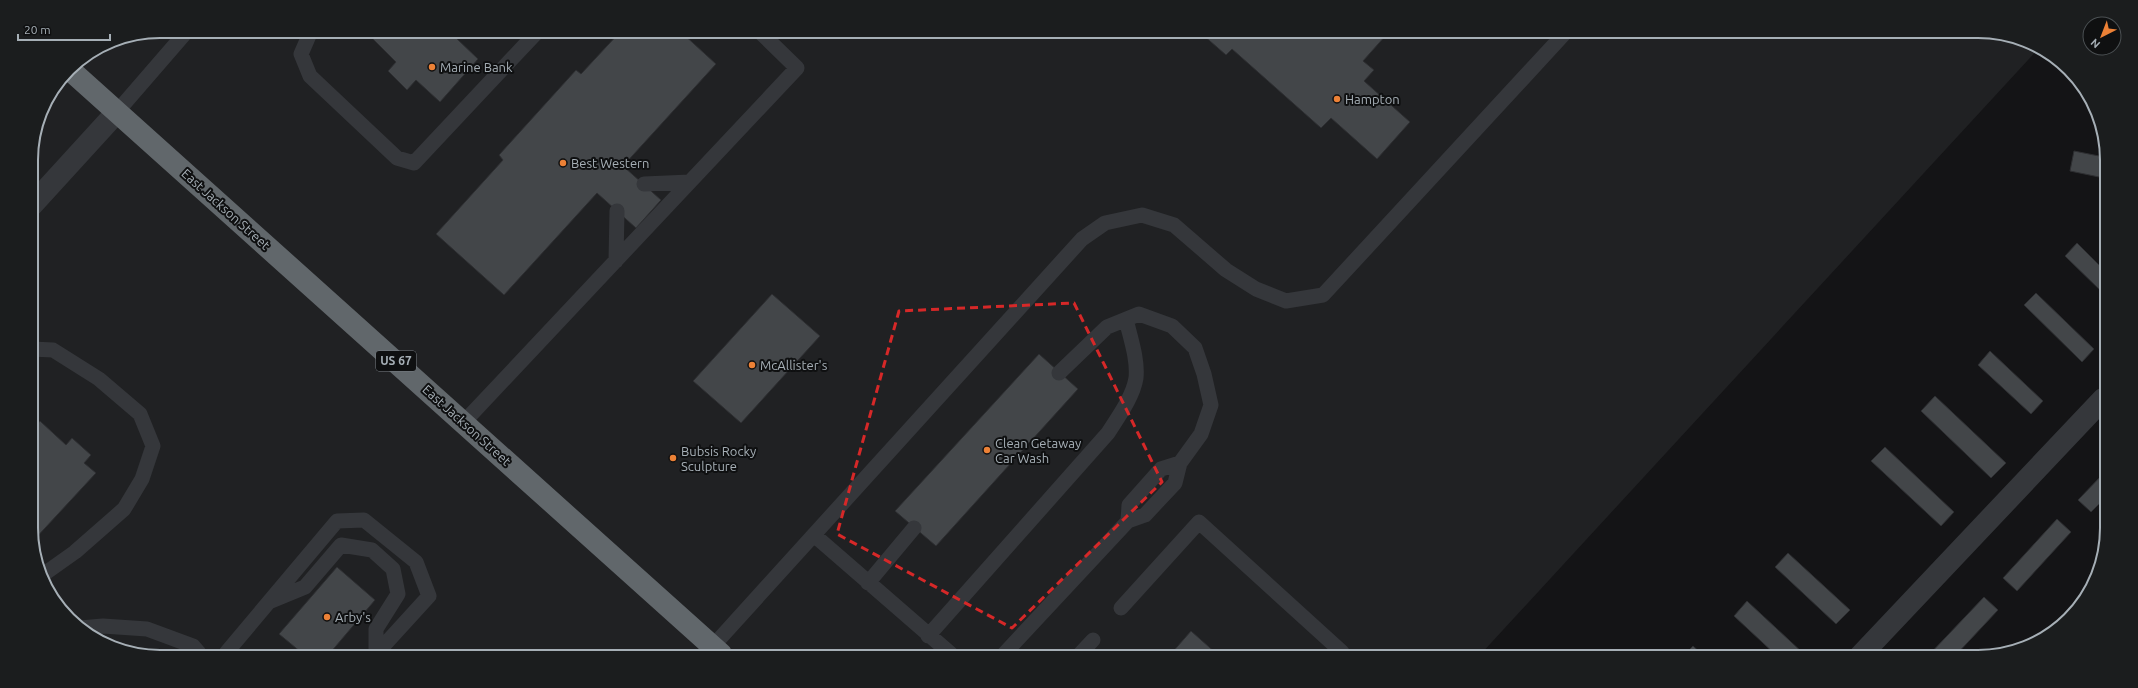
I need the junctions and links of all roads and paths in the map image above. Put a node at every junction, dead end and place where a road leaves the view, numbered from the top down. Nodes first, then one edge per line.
1 (181, 38) edge
2 (308, 38) edge
3 (531, 38) edge
4 (766, 38) edge
5 (1560, 38) edge
6 (74, 74) edge
7 (116, 113) junction
8 (690, 182) junction
9 (644, 184) dead end
10 (38, 198) edge
11 (617, 210) dead end
12 (616, 261) junction
13 (1126, 319) junction
14 (38, 349) edge
15 (1059, 373) dead end
16 (2100, 402) edge
17 (464, 422) junction
18 (914, 528) dead end
19 (814, 535) junction
20 (46, 572) edge
21 (868, 583) junction
22 (268, 602) junction
23 (1121, 608) dead end
24 (90, 627) edge
25 (928, 636) junction
26 (1093, 640) dead end
27 (196, 650) edge
28 (228, 650) edge
29 (377, 650) edge
30 (380, 650) edge
31 (717, 650) edge
32 (946, 650) edge
33 (1007, 650) edge
34 (1084, 650) edge
35 (1340, 650) edge
36 (1866, 650) edge

1 - 7 lane
2 - 3 lane
4 - 8 lane
5 - 19 lane
6 - 7 highway, East Jackson Street / US 67
7 - 10 street
7 - 17 highway, East Jackson Street / US 67
8 - 9 lane
8 - 12 lane
11 - 12 lane
12 - 17 lane
13 - 15 lane
13 - 25 lane
13 - 33 lane
14 - 20 lane
16 - 36 street
17 - 31 highway, East Jackson Street / US 67
18 - 21 lane
19 - 21 lane
19 - 31 lane
21 - 25 lane
22 - 28 lane
22 - 29 lane
22 - 30 lane
23 - 35 lane
24 - 27 lane
25 - 32 lane
26 - 34 lane

